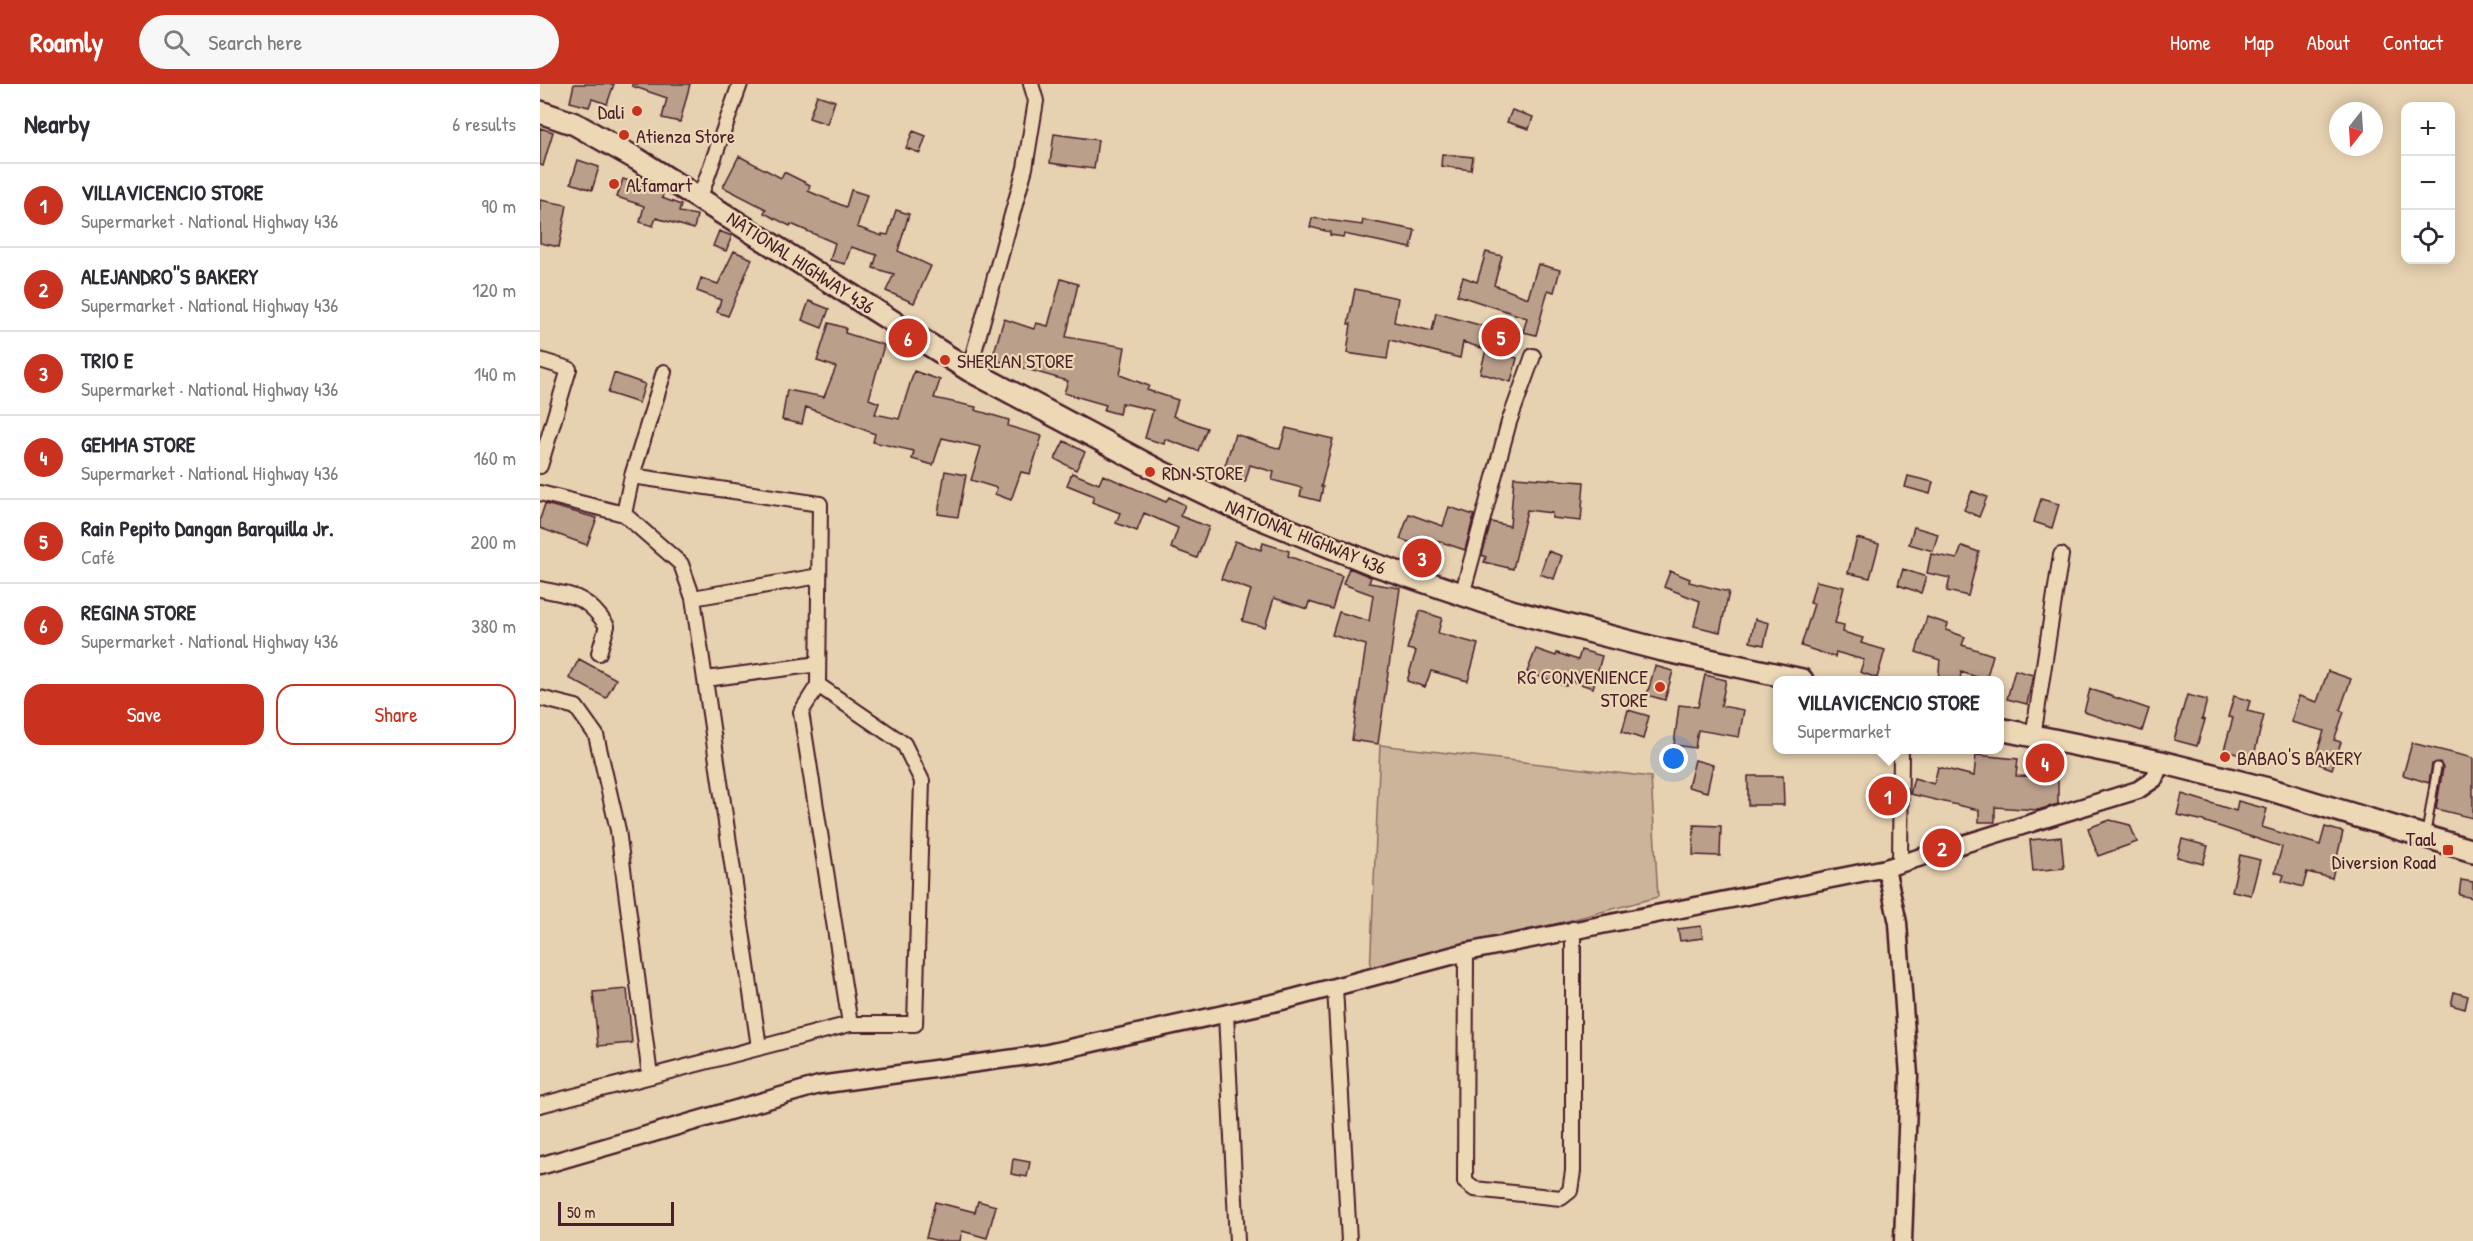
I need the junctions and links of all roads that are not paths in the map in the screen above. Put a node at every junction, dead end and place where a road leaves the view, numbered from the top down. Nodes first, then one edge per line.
1 (740, 84) edge
2 (1031, 84) edge
3 (540, 112) edge
4 (700, 197) junction
5 (1533, 356) dead end
6 (540, 360) edge
7 (969, 370) junction
8 (664, 372) dead end
9 (540, 466) edge
10 (632, 476) junction
11 (540, 493) edge
12 (624, 514) junction
13 (2061, 555) dead end
14 (819, 576) junction
15 (540, 590) edge
16 (1462, 595) junction
17 (693, 598) junction
18 (599, 653) dead end
19 (818, 664) junction
20 (1781, 676) edge
21 (706, 679) junction
22 (818, 685) junction
23 (540, 698) edge
24 (2004, 730) edge
25 (2033, 737) junction
26 (1901, 754) edge
27 (2161, 762) junction
28 (2437, 767) dead end
29 (2426, 835) junction
30 (2473, 851) edge
31 (1893, 866) junction
32 (1573, 929) junction
33 (1466, 952) junction
34 (1335, 987) junction
35 (1226, 1014) junction
36 (850, 1023) junction
37 (759, 1047) junction
38 (650, 1076) junction
39 (540, 1105) edge
40 (540, 1166) edge
41 (1237, 1241) edge
42 (1349, 1241) edge
43 (1903, 1241) edge

1 - 4 street
2 - 7 street
3 - 4 main road, NATIONAL HIGHWAY 436
4 - 7 main road, NATIONAL HIGHWAY 436
5 - 16 street
6 - 9 street
7 - 16 main road, NATIONAL HIGHWAY 436
8 - 10 street
10 - 12 street
10 - 14 street
11 - 12 street
12 - 17 street
13 - 25 street
14 - 17 street
14 - 19 street
15 - 18 street
16 - 20 main road, NATIONAL HIGHWAY 436
17 - 21 street
19 - 21 street
19 - 22 street
21 - 37 street
22 - 36 street
22 - 36 street
23 - 38 street
24 - 25 main road
25 - 27 main road
26 - 31 street
27 - 29 main road
27 - 31 street
28 - 29 lane
29 - 30 main road
31 - 32 street
31 - 43 street
32 - 33 street
32 - 33 street
33 - 34 street
34 - 35 street
34 - 42 street
35 - 40 street
35 - 41 street
36 - 37 street
37 - 38 street
38 - 39 street

